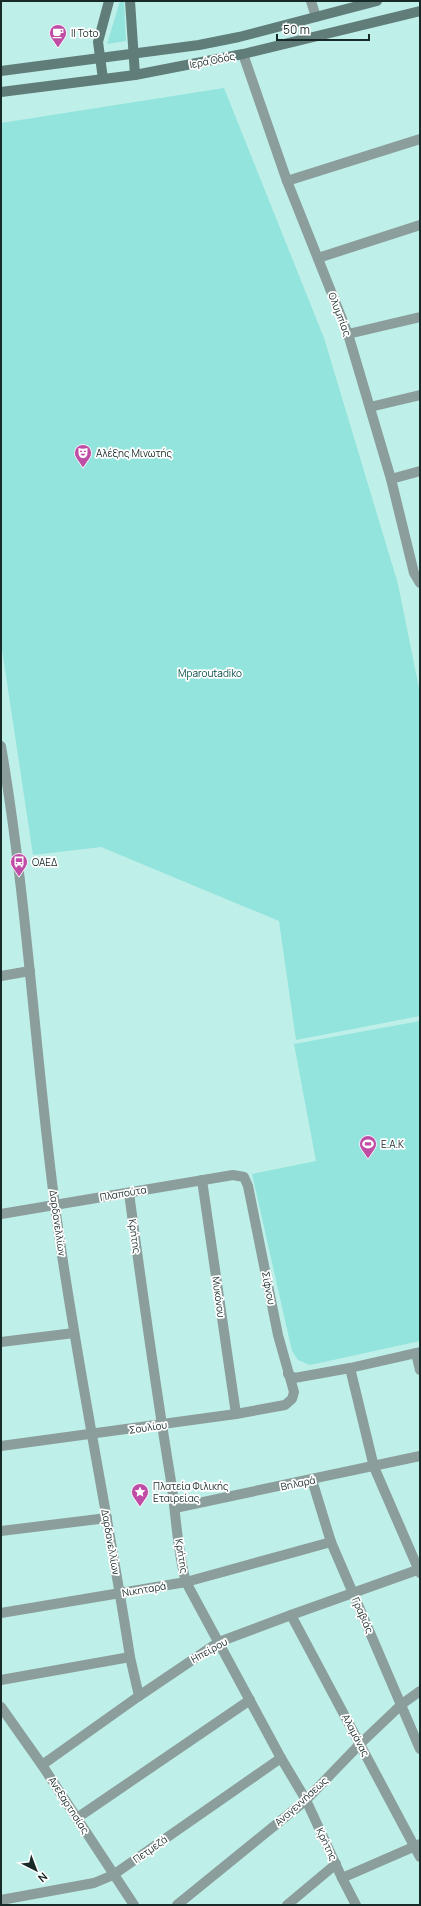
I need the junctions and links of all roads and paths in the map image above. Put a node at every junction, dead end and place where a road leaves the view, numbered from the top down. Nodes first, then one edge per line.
1 (110, 1) edge
2 (130, 1) edge
3 (311, 1) edge
4 (377, 1) edge
5 (420, 11) edge
6 (316, 17) junction
7 (133, 54) junction
8 (243, 54) junction
9 (100, 59) junction
10 (1, 71) edge
11 (135, 75) junction
12 (103, 79) junction
13 (1, 92) edge
14 (420, 140) edge
15 (287, 181) junction
16 (420, 225) edge
17 (318, 258) junction
18 (420, 316) edge
19 (348, 334) junction
20 (420, 395) edge
21 (370, 407) junction
22 (420, 471) edge
23 (391, 479) junction
24 (419, 582) edge
25 (1, 746) edge
26 (30, 971) junction
27 (1, 976) edge
28 (244, 1178) joint
29 (202, 1180) junction
30 (129, 1193) junction
31 (55, 1205) junction
32 (1, 1214) edge
33 (74, 1333) junction
34 (1, 1338) edge
35 (1, 1342) edge
36 (418, 1352) edge
37 (350, 1368) junction
38 (420, 1370) edge
39 (288, 1374) junction
40 (292, 1400) joint
41 (236, 1414) junction
42 (162, 1425) junction
43 (92, 1434) junction
44 (1, 1446) edge
45 (420, 1456) edge
46 (374, 1467) junction
47 (312, 1480) junction
48 (175, 1508) junction
49 (107, 1518) junction
50 (1, 1531) edge
51 (331, 1542) junction
52 (420, 1571) edge
53 (186, 1582) junction
54 (120, 1594) junction
55 (353, 1594) junction
56 (1, 1613) edge
57 (291, 1615) junction
58 (219, 1642) junction
59 (130, 1658) junction
60 (1, 1680) edge
61 (420, 1691) edge
62 (138, 1696) junction
63 (250, 1700) junction
64 (402, 1704) junction
65 (1, 1707) edge
66 (360, 1744) junction
67 (420, 1749) edge
68 (281, 1758) junction
69 (42, 1765) junction
70 (306, 1800) junction
71 (77, 1818) junction
72 (417, 1845) edge
73 (420, 1857) edge
74 (336, 1864) junction
75 (113, 1875) junction
76 (342, 1878) junction
77 (1, 1900) edge
78 (134, 1905) edge
79 (177, 1905) edge
80 (287, 1905) edge
81 (356, 1905) edge

1 - 9 main road
2 - 7 main road
3 - 6 street
4 - 6 main road, Ιερά Οδός
5 - 8 main road, Ιερά Οδός
6 - 7 main road, Ιερά Οδός
7 - 9 main road, Ιερά Οδός
7 - 11 main road
8 - 11 main road, Ιερά Οδός
8 - 15 street, Ολυμπίας
9 - 10 main road, Ιερά Οδός
9 - 12 main road
11 - 12 main road, Ιερά Οδός
12 - 13 main road, Ιερά Οδός
14 - 15 street
15 - 17 street, Ολυμπίας
16 - 17 street
17 - 19 street, Ολυμπίας
18 - 19 street
19 - 21 street, Ολυμπίας
20 - 21 street
21 - 23 street, Ολυμπίας
22 - 23 street
23 - 24 street, Ολυμπίας
25 - 26 street, Δαρδανελλίων
26 - 27 street
26 - 31 street, Δαρδανελλίων
28 - 29 street, Πλαπούτα
28 - 39 street, Σίφνου
29 - 30 street, Πλαπούτα
29 - 41 street, Μυκόνου
30 - 31 street, Πλαπούτα
30 - 42 street, Κρήτης
31 - 32 street, Πλαπούτα
31 - 33 street, Δαρδανελλίων
33 - 35 street
33 - 43 street, Δαρδανελλίων
34 - 35 street
36 - 37 street
36 - 38 street
37 - 39 street
37 - 46 street
39 - 40 street, Σίφνου
40 - 41 street, Σουλίου
41 - 42 street, Σουλίου
42 - 43 street, Σουλίου
42 - 48 street, Κρήτης
43 - 44 street, Σουλίου
43 - 49 street, Δαρδανελλίων
45 - 46 street, Βηλαρά
46 - 47 street, Βηλαρά
46 - 52 street
47 - 48 street, Βηλαρά
47 - 51 street, Γραβιάς
48 - 53 street, Κρήτης
49 - 50 street
49 - 54 street, Δαρδανελλίων
51 - 53 street, Νικηταρά
51 - 55 street, Γραβιάς
52 - 55 street, Ηπείρου
53 - 54 street, Νικηταρά
53 - 58 street, Κρήτης
54 - 56 street, Νικηταρά
54 - 59 street, Δαρδανελλίων
55 - 57 street, Ηπείρου
55 - 64 street, Γραβιάς
57 - 58 street, Ηπείρου
57 - 66 street, Αλαμάνας
58 - 62 street, Ηπείρου
58 - 63 street, Κρήτης
59 - 60 street
59 - 62 street, Δαρδανελλίων
61 - 64 street, Αναγεννήσεως
62 - 69 street, Ηπείρου
63 - 68 street, Κρήτης
63 - 71 street
64 - 66 street, Αναγεννήσεως
64 - 67 street, Γραβιάς
65 - 69 street, Ανεξαρτησίας
66 - 70 street, Αναγεννήσεως
66 - 72 street, Αλαμάνας
68 - 70 street, Κρήτης
68 - 75 street, Πετμεζά
69 - 71 street, Ανεξαρτησίας
70 - 74 street, Κρήτης
70 - 79 street, Αναγεννήσεως
71 - 75 street, Ανεξαρτησίας
72 - 73 street, Αλαμάνας
72 - 76 street
74 - 76 street, Κρήτης
74 - 80 street
75 - 77 street, Πετμεζά
75 - 78 street, Ανεξαρτησίας
76 - 81 street, Κρήτης

